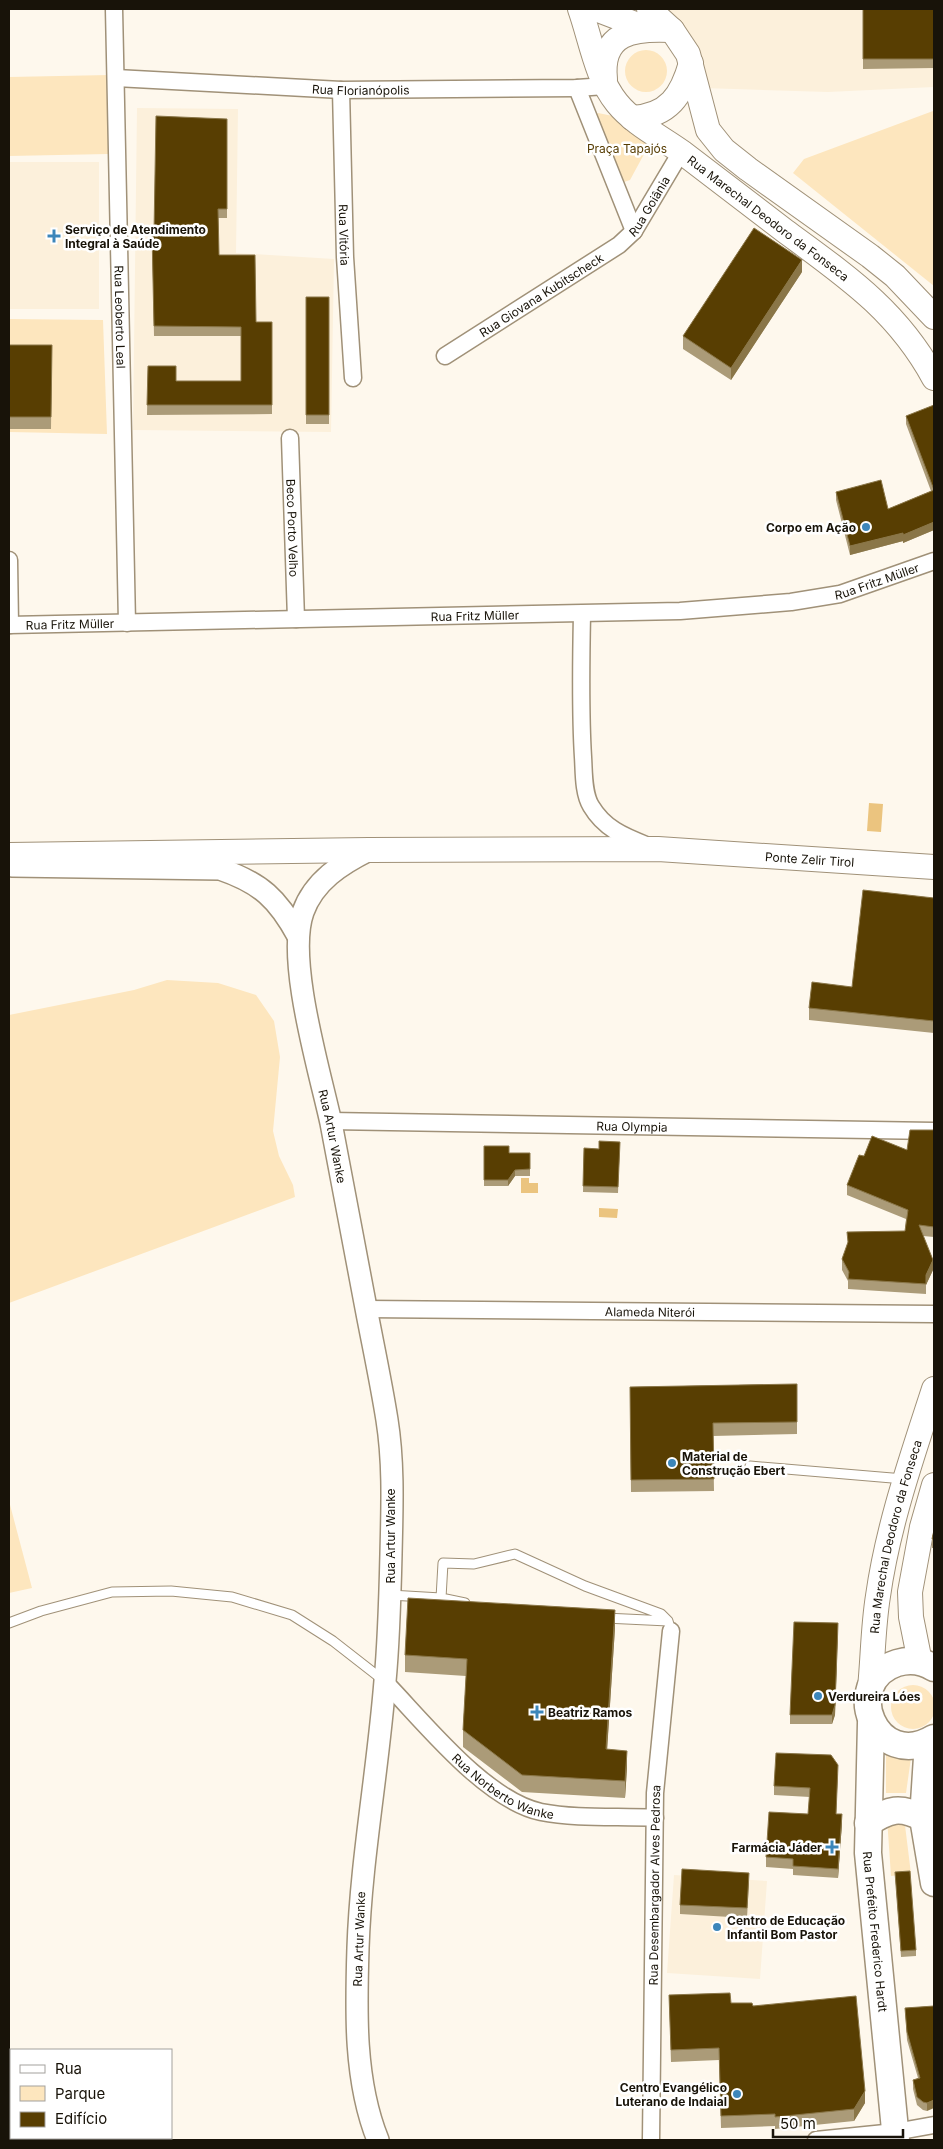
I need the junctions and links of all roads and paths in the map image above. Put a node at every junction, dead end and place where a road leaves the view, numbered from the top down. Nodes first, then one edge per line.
1 (114, 9) edge
2 (580, 9) edge
3 (596, 9) edge
4 (649, 19) edge
5 (691, 63) junction
6 (116, 78) junction
7 (605, 86) junction
8 (577, 88) junction
9 (342, 90) junction
10 (632, 118) junction
11 (681, 152) junction
12 (634, 231) junction
13 (934, 317) edge
14 (445, 356) dead end
15 (353, 378) dead end
16 (934, 378) edge
17 (290, 438) dead end
18 (9, 560) edge
19 (934, 561) edge
20 (582, 614) junction
21 (296, 619) junction
22 (127, 623) junction
23 (10, 625) edge
24 (658, 849) junction
25 (369, 850) junction
26 (9, 856) edge
27 (9, 866) edge
28 (934, 868) edge
29 (298, 936) junction
30 (330, 1121) junction
31 (934, 1131) edge
32 (366, 1309) junction
33 (934, 1314) edge
34 (934, 1389) edge
35 (750, 1466) dead end
36 (904, 1479) junction
37 (934, 1484) edge
38 (390, 1595) junction
39 (441, 1598) junction
40 (476, 1606) edge
41 (591, 1617) edge
42 (9, 1623) edge
43 (670, 1626) junction
44 (927, 1665) edge
45 (385, 1682) junction
46 (870, 1688) junction
47 (872, 1723) junction
48 (931, 1740) edge
49 (930, 1781) edge
50 (655, 1818) junction
51 (923, 1818) junction
52 (868, 1823) junction
53 (934, 1883) edge
54 (934, 2125) edge
55 (896, 2136) edge
56 (378, 2140) edge
57 (651, 2140) edge
58 (816, 2140) edge

1 - 6 street, Rua Leoberto Leal
2 - 7 main road, Rua Marechal Deodoro da Fonseca
3 - 4 main road
4 - 5 main road
4 - 7 main road
5 - 10 main road
5 - 13 main road
6 - 9 street, Rua Florianópolis
6 - 22 street, Rua Leoberto Leal
7 - 8 street, Rua Florianópolis
7 - 10 main road, Rua Marechal Deodoro da Fonseca
8 - 9 street, Rua Florianópolis
8 - 12 street, Rua Goiânia
9 - 15 street, Rua Vitória
10 - 11 main road, Rua Marechal Deodoro da Fonseca
11 - 12 street, Rua Goiânia
11 - 16 main road, Rua Marechal Deodoro da Fonseca
12 - 14 street, Rua Giovana Kubitscheck
17 - 21 street, Beco Porto Velho
18 - 23 street
19 - 20 street, Rua Fritz Müller
20 - 21 street, Rua Fritz Müller
20 - 24 street
21 - 22 street, Rua Fritz Müller
22 - 23 street, Rua Fritz Müller
24 - 25 main road, Ponte Zelir Tirol
24 - 28 main road, Ponte Zelir Tirol
25 - 26 main road, Ponte Zelir Tirol
25 - 29 street, Rua Artur Wanke
27 - 29 street, Rua Artur Wanke
29 - 30 street, Rua Artur Wanke
30 - 31 street, Rua Olympia
30 - 32 street, Rua Artur Wanke
32 - 33 street, Alameda Niterói
32 - 38 street, Rua Artur Wanke
34 - 36 main road, Rua Marechal Deodoro da Fonseca
35 - 36 lane
36 - 37 main road
36 - 46 main road, Rua Marechal Deodoro da Fonseca
37 - 44 main road, Rua Marechal Deodoro da Fonseca
38 - 39 lane
38 - 45 street, Rua Artur Wanke
39 - 40 lane
39 - 43 lane
41 - 43 lane
42 - 45 lane
43 - 50 street, Rua Desembargador Alves Pedrosa
44 - 46 main road
45 - 50 street, Rua Norberto Wanke
45 - 56 street, Rua Artur Wanke
46 - 47 main road, Rua Prefeito Frederico Hardt
47 - 48 main road
47 - 52 main road, Rua Prefeito Frederico Hardt
48 - 49 main road
49 - 51 main road
50 - 57 street, Rua Desembargador Alves Pedrosa
51 - 52 main road
51 - 53 main road
52 - 55 main road, Rua Prefeito Frederico Hardt
54 - 55 street
55 - 58 street

